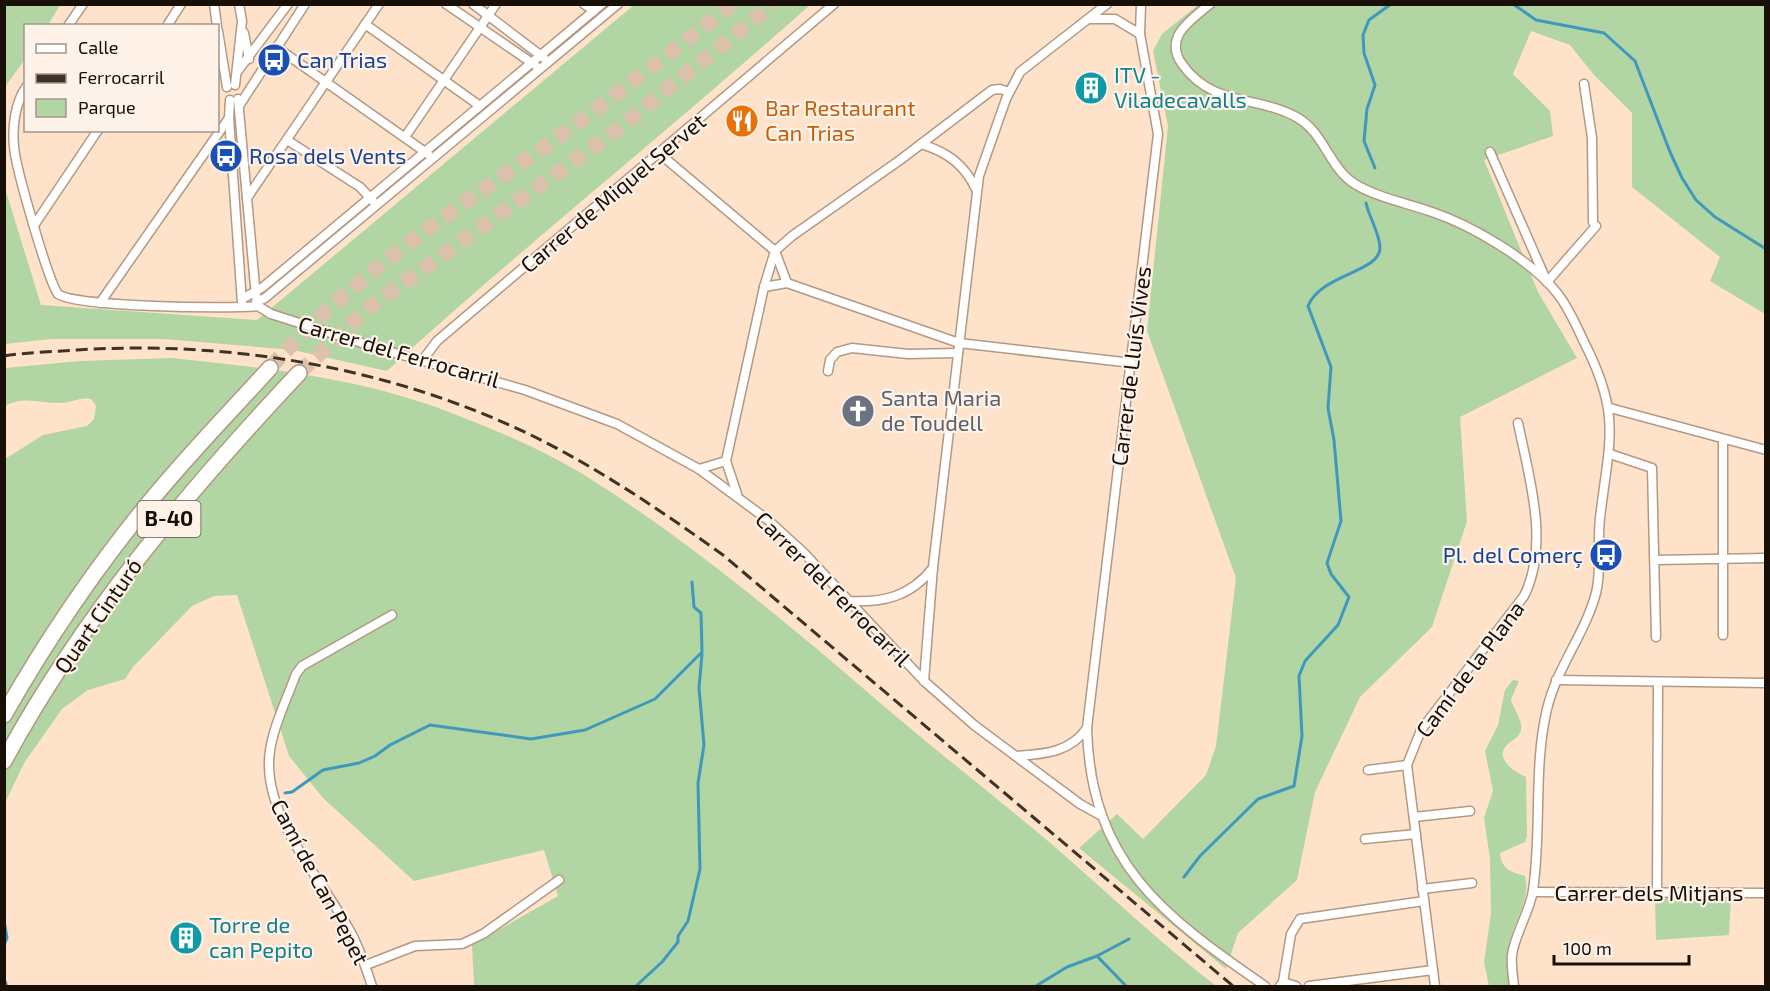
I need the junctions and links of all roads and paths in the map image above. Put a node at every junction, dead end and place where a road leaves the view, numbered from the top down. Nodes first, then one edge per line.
1 (83, 4) edge
2 (181, 4) edge
3 (214, 4) edge
4 (239, 4) edge
5 (288, 4) edge
6 (305, 4) edge
7 (379, 4) edge
8 (446, 4) edge
9 (472, 4) edge
10 (496, 4) edge
11 (585, 4) edge
12 (602, 4) edge
13 (618, 4) edge
14 (834, 4) edge
15 (1107, 4) edge
16 (1141, 4) edge
17 (1210, 4) edge
18 (594, 11) junction
19 (489, 16) junction
20 (1088, 19) junction
21 (242, 21) junction
22 (69, 24) edge
23 (168, 24) edge
24 (217, 24) edge
25 (365, 24) junction
26 (480, 29) junction
27 (1140, 34) junction
28 (219, 35) edge
29 (276, 47) junction
30 (542, 55) junction
31 (249, 59) junction
32 (531, 63) junction
33 (548, 63) junction
34 (541, 69) junction
35 (237, 72) junction
36 (444, 81) junction
37 (326, 82) junction
38 (1584, 84) dead end
39 (231, 86) junction
40 (24, 90) edge
41 (1009, 92) junction
42 (239, 98) junction
43 (480, 106) junction
44 (229, 118) junction
45 (97, 132) edge
46 (405, 137) junction
47 (287, 140) junction
48 (921, 144) junction
49 (426, 152) junction
50 (1490, 152) dead end
51 (660, 154) junction
52 (433, 159) junction
53 (977, 190) junction
54 (247, 198) junction
55 (371, 198) junction
56 (378, 205) junction
57 (35, 224) junction
58 (775, 251) junction
59 (1547, 282) junction
60 (787, 283) junction
61 (765, 287) junction
62 (255, 292) junction
63 (100, 303) junction
64 (257, 304) junction
65 (240, 305) junction
66 (959, 348) junction
67 (422, 361) junction
68 (1131, 363) junction
69 (270, 368) tunnel mouth
70 (828, 371) dead end
71 (299, 373) tunnel mouth
72 (1610, 408) junction
73 (1518, 423) dead end
74 (1723, 439) junction
75 (1766, 450) edge
76 (1610, 454) junction
77 (726, 461) junction
78 (699, 469) junction
79 (737, 495) junction
80 (1723, 558) junction
81 (1766, 558) edge
82 (1655, 560) junction
83 (933, 567) junction
84 (847, 601) junction
85 (392, 615) dead end
86 (1724, 635) dead end
87 (1656, 637) dead end
88 (925, 654) junction
89 (907, 663) junction
90 (1556, 680) junction
91 (924, 681) junction
92 (1658, 682) junction
93 (1766, 683) edge
94 (4, 715) edge
95 (1088, 728) junction
96 (1016, 756) junction
97 (4, 760) edge
98 (1407, 765) junction
99 (1368, 770) dead end
100 (1470, 811) dead end
101 (1100, 815) junction
102 (1414, 817) junction
103 (1416, 834) junction
104 (1365, 839) dead end
105 (559, 880) dead end
106 (1472, 884) dead end
107 (1422, 889) junction
108 (1533, 892) junction
109 (1658, 892) junction
110 (1766, 893) edge
111 (1424, 901) junction
112 (366, 965) junction
113 (1433, 970) junction
114 (1282, 984) edge
115 (372, 987) edge
116 (1265, 987) edge
117 (1296, 987) edge
118 (1309, 987) edge
119 (1435, 987) edge
120 (1514, 987) edge

1 - 22 street
2 - 23 street
3 - 24 street
4 - 21 street
5 - 31 street
6 - 29 street
7 - 25 street
8 - 26 street
9 - 19 street
10 - 19 street
11 - 18 street
12 - 18 street
13 - 33 street
14 - 51 street, Carrer de Miquel Servet
15 - 20 street
16 - 27 street, Carrer de Lluís Vives
17 - 59 street
18 - 30 street
19 - 26 street
19 - 30 street
20 - 27 street
20 - 41 street
21 - 31 street
21 - 35 street
25 - 36 street
25 - 37 street
26 - 32 street
26 - 36 street
27 - 68 street, Carrer de Lluís Vives
28 - 39 street
29 - 37 street
29 - 42 street
30 - 32 street
30 - 33 street
31 - 35 street
32 - 34 street
32 - 43 street
33 - 34 street
34 - 52 street
35 - 39 street
36 - 43 street
36 - 46 street
37 - 46 street
37 - 47 street
38 - 59 street
39 - 42 street
39 - 42 street
40 - 57 street
41 - 48 street
41 - 53 street
42 - 44 street
42 - 54 street
43 - 49 street
44 - 63 street
44 - 65 street
45 - 57 street
46 - 49 street
47 - 54 street
47 - 55 street
48 - 53 street
48 - 58 street
49 - 52 street
49 - 55 street
50 - 59 street
51 - 58 street
51 - 67 street, Carrer de Miquel Servet
52 - 56 street
53 - 66 street
54 - 62 street
55 - 56 street
55 - 62 street
56 - 64 street
57 - 63 street
58 - 60 street
58 - 61 street
59 - 72 street
60 - 61 street
60 - 66 street
61 - 77 street
62 - 64 street
62 - 65 street
63 - 65 street
64 - 65 street
64 - 67 street, Carrer del Ferrocarril, bridge
66 - 68 street
66 - 70 street
66 - 83 street
67 - 78 street, Carrer del Ferrocarril
68 - 95 street, Carrer de Lluís Vives
69 - 94 highway, Quart Cinturó / B-40
71 - 97 highway, Quart Cinturó / B-40
72 - 74 street
72 - 76 street
73 - 98 street, Camí de la Plana
74 - 75 street
74 - 80 street
76 - 82 street
76 - 90 street
77 - 78 street
77 - 79 street
78 - 79 street, Carrer del Ferrocarril
79 - 84 street, Carrer del Ferrocarril
80 - 81 street
80 - 82 street
80 - 86 street
82 - 87 street
83 - 84 street
83 - 88 street
84 - 89 street, Carrer del Ferrocarril
85 - 112 street, Camí de Can Pepet
88 - 89 street
88 - 91 street
89 - 91 street, Carrer del Ferrocarril
90 - 92 street
90 - 108 street
91 - 96 street, Carrer del Ferrocarril
92 - 93 street
92 - 109 street
95 - 96 street
95 - 101 street, Carrer de Lluís Vives
96 - 101 street, Carrer del Ferrocarril
98 - 99 street
98 - 102 street, Camí de la Plana
100 - 102 street
101 - 116 street, Carrer de Lluís Vives
102 - 103 street, Camí de la Plana
103 - 104 street
103 - 107 street, Camí de la Plana
105 - 112 street
106 - 107 street
107 - 111 street, Camí de la Plana
108 - 109 street, Carrer dels Mitjans
108 - 120 street
109 - 110 street, Carrer dels Mitjans
111 - 113 street, Camí de la Plana
111 - 114 street
112 - 115 street, Camí de Can Pepet
113 - 118 street
113 - 119 street, Camí de la Plana
114 - 117 street

